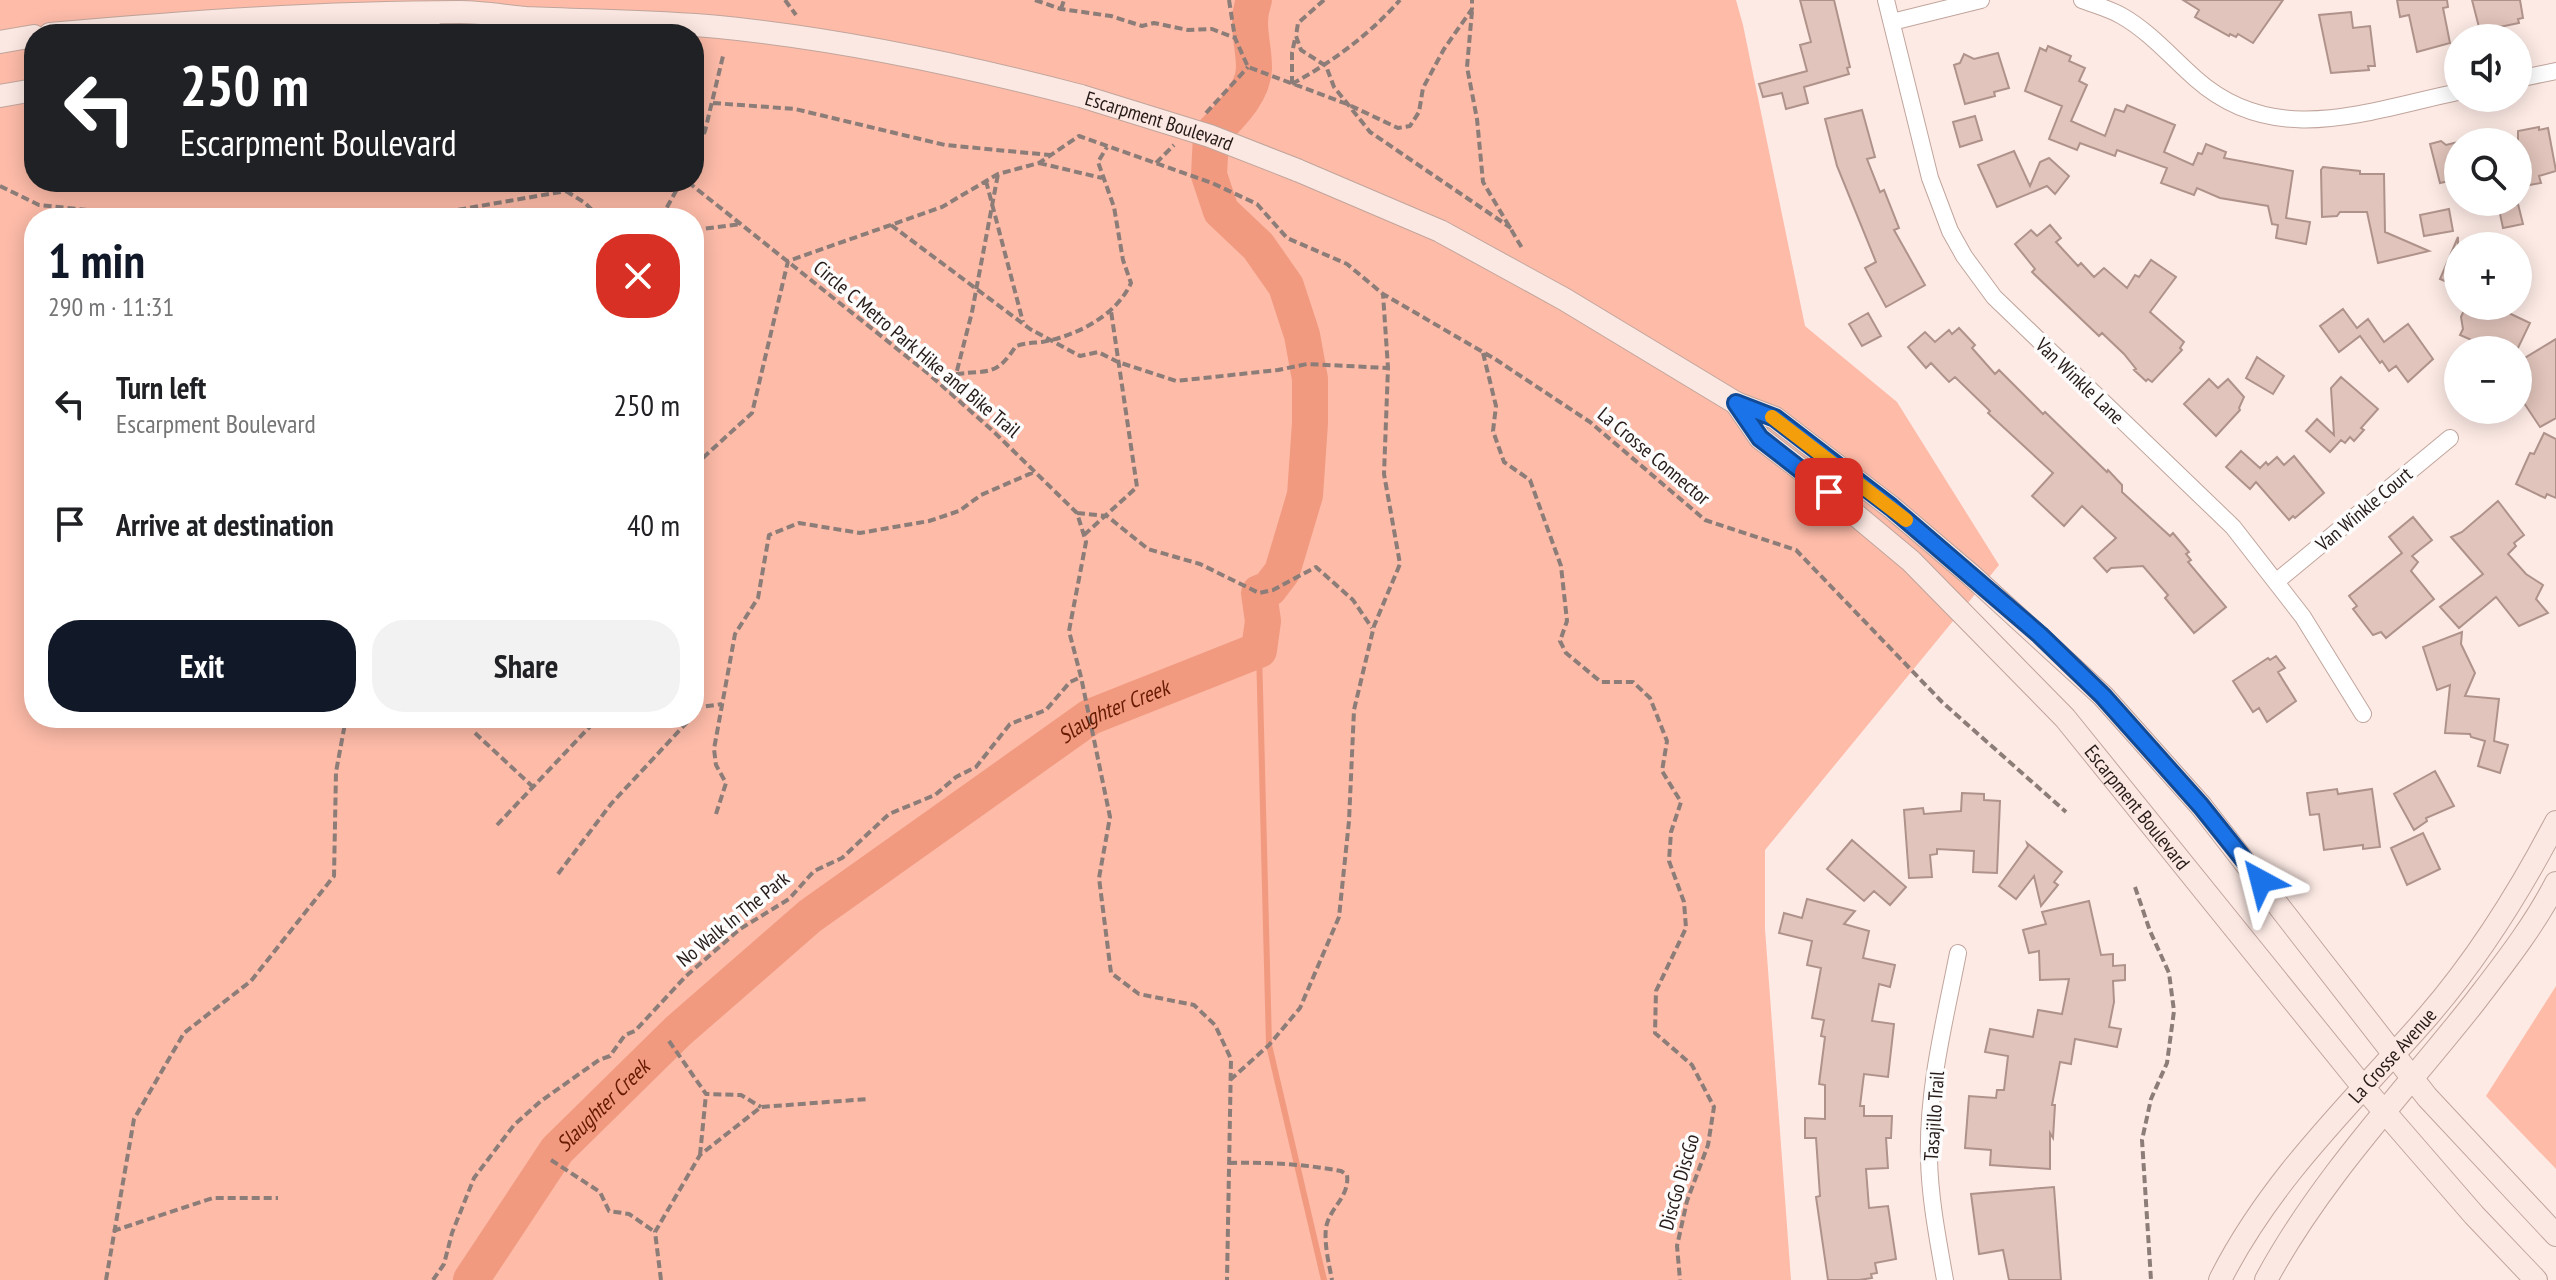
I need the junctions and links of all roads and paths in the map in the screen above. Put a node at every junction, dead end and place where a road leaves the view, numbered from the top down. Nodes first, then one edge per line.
1 (785, 0) edge
2 (1035, 0) edge
3 (1064, 0) edge
4 (1229, 0) edge
5 (1324, 0) edge
6 (1400, 0) edge
7 (1472, 0) edge
8 (1886, 0) edge
9 (1981, 0) edge
10 (2082, 0) edge
11 (1061, 9) junction
12 (1472, 9) junction
13 (798, 17) dead end
14 (526, 18) junction
15 (1892, 22) junction
16 (175, 24) edge
17 (459, 24) edge
18 (677, 24) edge
19 (704, 27) edge
20 (1296, 36) junction
21 (24, 38) edge
22 (1235, 38) junction
23 (0, 42) edge
24 (723, 56) dead end
25 (1326, 66) junction
26 (2556, 71) edge
27 (2532, 76) edge
28 (1292, 84) junction
29 (24, 92) edge
30 (2444, 95) edge
31 (0, 96) edge
32 (713, 103) junction
33 (1347, 104) junction
34 (704, 133) edge
35 (1107, 147) junction
36 (1051, 155) junction
37 (1039, 163) junction
38 (998, 174) junction
39 (1102, 178) junction
40 (986, 181) junction
41 (0, 186) edge
42 (560, 192) edge
43 (568, 192) edge
44 (701, 192) edge
45 (993, 204) junction
46 (68, 208) edge
47 (468, 208) edge
48 (590, 208) edge
49 (744, 224) junction
50 (890, 224) junction
51 (1511, 228) junction
52 (704, 229) edge
53 (1522, 248) dead end
54 (788, 261) junction
55 (977, 288) junction
56 (1383, 294) junction
57 (1110, 310) junction
58 (1024, 324) junction
59 (1052, 339) junction
60 (1483, 353) junction
61 (1118, 362) junction
62 (1388, 368) junction
63 (956, 374) junction
64 (951, 394) junction
65 (1736, 403) junction
66 (2450, 438) dead end
67 (704, 457) edge
68 (1034, 472) junction
69 (1077, 513) junction
70 (1107, 516) junction
71 (1084, 535) junction
72 (2277, 581) junction
73 (1373, 629) junction
74 (1081, 677) junction
75 (722, 704) junction
76 (704, 707) edge
77 (2363, 714) dead end
78 (344, 728) edge
79 (589, 728) edge
80 (682, 728) edge
81 (475, 733) dead end
82 (533, 787) junction
83 (2066, 812) dead end
84 (716, 814) dead end
85 (2556, 822) edge
86 (497, 825) dead end
87 (2550, 847) edge
88 (558, 874) dead end
89 (2556, 883) edge
90 (2135, 887) dead end
91 (1958, 953) dead end
92 (669, 1041) dead end
93 (2394, 1052) junction
94 (2414, 1078) junction
95 (1230, 1080) junction
96 (2363, 1087) junction
97 (706, 1094) junction
98 (868, 1099) dead end
99 (761, 1107) junction
100 (2386, 1113) junction
101 (700, 1155) junction
102 (551, 1160) dead end
103 (1229, 1163) junction
104 (278, 1198) dead end
105 (113, 1231) junction
106 (655, 1232) junction
107 (2556, 1235) edge
108 (106, 1280) edge
109 (433, 1280) edge
110 (661, 1280) edge
111 (1227, 1280) edge
112 (1332, 1280) edge
113 (1680, 1280) edge
114 (1945, 1280) edge
115 (2151, 1280) edge
116 (2220, 1280) edge
117 (2266, 1280) edge
118 (2536, 1280) edge

1 - 13 path
2 - 11 path
3 - 11 path
4 - 22 path
5 - 20 path
6 - 25 path
7 - 12 path
8 - 15 street, Van Winkle Lane
9 - 15 street
10 - 30 street
11 - 22 path
12 - 33 path
12 - 51 path
14 - 16 main road, Escarpment Boulevard
14 - 17 main road, Escarpment Boulevard
14 - 18 main road, Escarpment Boulevard, bridge
15 - 72 street, Van Winkle Lane
19 - 65 main road, Escarpment Boulevard, bridge
20 - 25 path
20 - 28 path
21 - 23 main road
22 - 28 path
24 - 32 path
25 - 28 path
25 - 33 path
26 - 27 street
28 - 33 path
29 - 31 main road
32 - 34 path
32 - 36 path
33 - 51 path
35 - 36 path, La Crosse Connector
35 - 39 path
35 - 56 path, La Crosse Connector
36 - 37 path
37 - 38 path
37 - 39 path
38 - 40 path
38 - 45 path
39 - 57 path
40 - 45 path
40 - 50 path
41 - 46 path
42 - 47 path
43 - 48 path
44 - 49 path, Circle C Metro Park Hike and Bike Trail
45 - 55 path
45 - 58 path
49 - 52 path
49 - 54 path, Circle C Metro Park Hike and Bike Trail
50 - 54 path
50 - 55 path
51 - 53 path
54 - 64 path, Circle C Metro Park Hike and Bike Trail
54 - 67 path
55 - 58 path
55 - 63 path
56 - 60 path, La Crosse Connector
56 - 62 path
57 - 59 path
57 - 61 path
58 - 59 path
59 - 61 path
59 - 63 path
60 - 83 path, La Crosse Connector
60 - 113 path, DiscGo DiscGo
61 - 62 path
61 - 70 path
62 - 73 path
63 - 64 path
64 - 68 path, Circle C Metro Park Hike and Bike Trail
65 - 93 main road, Escarpment Boulevard
65 - 96 main road, Escarpment Boulevard
66 - 72 street, Van Winkle Court
68 - 69 path, Circle C Metro Park Hike and Bike Trail
68 - 75 path
69 - 70 path
69 - 71 path, Circle C Metro Park Hike and Bike Trail
70 - 71 path
70 - 73 path
71 - 74 path, Circle C Metro Park Hike and Bike Trail
72 - 77 street, Van Winkle Lane
73 - 95 path
74 - 95 path, Circle C Metro Park Hike and Bike Trail
74 - 109 path, No Walk In The Park
75 - 76 path
75 - 84 path
78 - 105 path
79 - 82 path
80 - 88 path
81 - 82 path
82 - 86 path
85 - 87 main road, La Crosse Avenue
87 - 93 main road, La Crosse Avenue
89 - 94 main road, La Crosse Avenue
90 - 115 path
91 - 114 street, Tasajillo Trail
92 - 97 path
93 - 94 main road, Escarpment Boulevard
93 - 96 main road, La Crosse Avenue
94 - 100 main road, La Crosse Avenue
94 - 107 main road, Escarpment Boulevard
95 - 103 path, Circle C Metro Park Hike and Bike Trail
96 - 100 main road, Escarpment Boulevard
96 - 116 main road, La Crosse Avenue
97 - 99 path
97 - 101 path
98 - 99 path
99 - 101 path
100 - 117 main road, La Crosse Avenue
100 - 118 main road, Escarpment Boulevard
101 - 106 path
102 - 106 path
103 - 111 path, Circle C Metro Park Hike and Bike Trail
103 - 112 path
104 - 105 path
105 - 108 path
106 - 110 path

